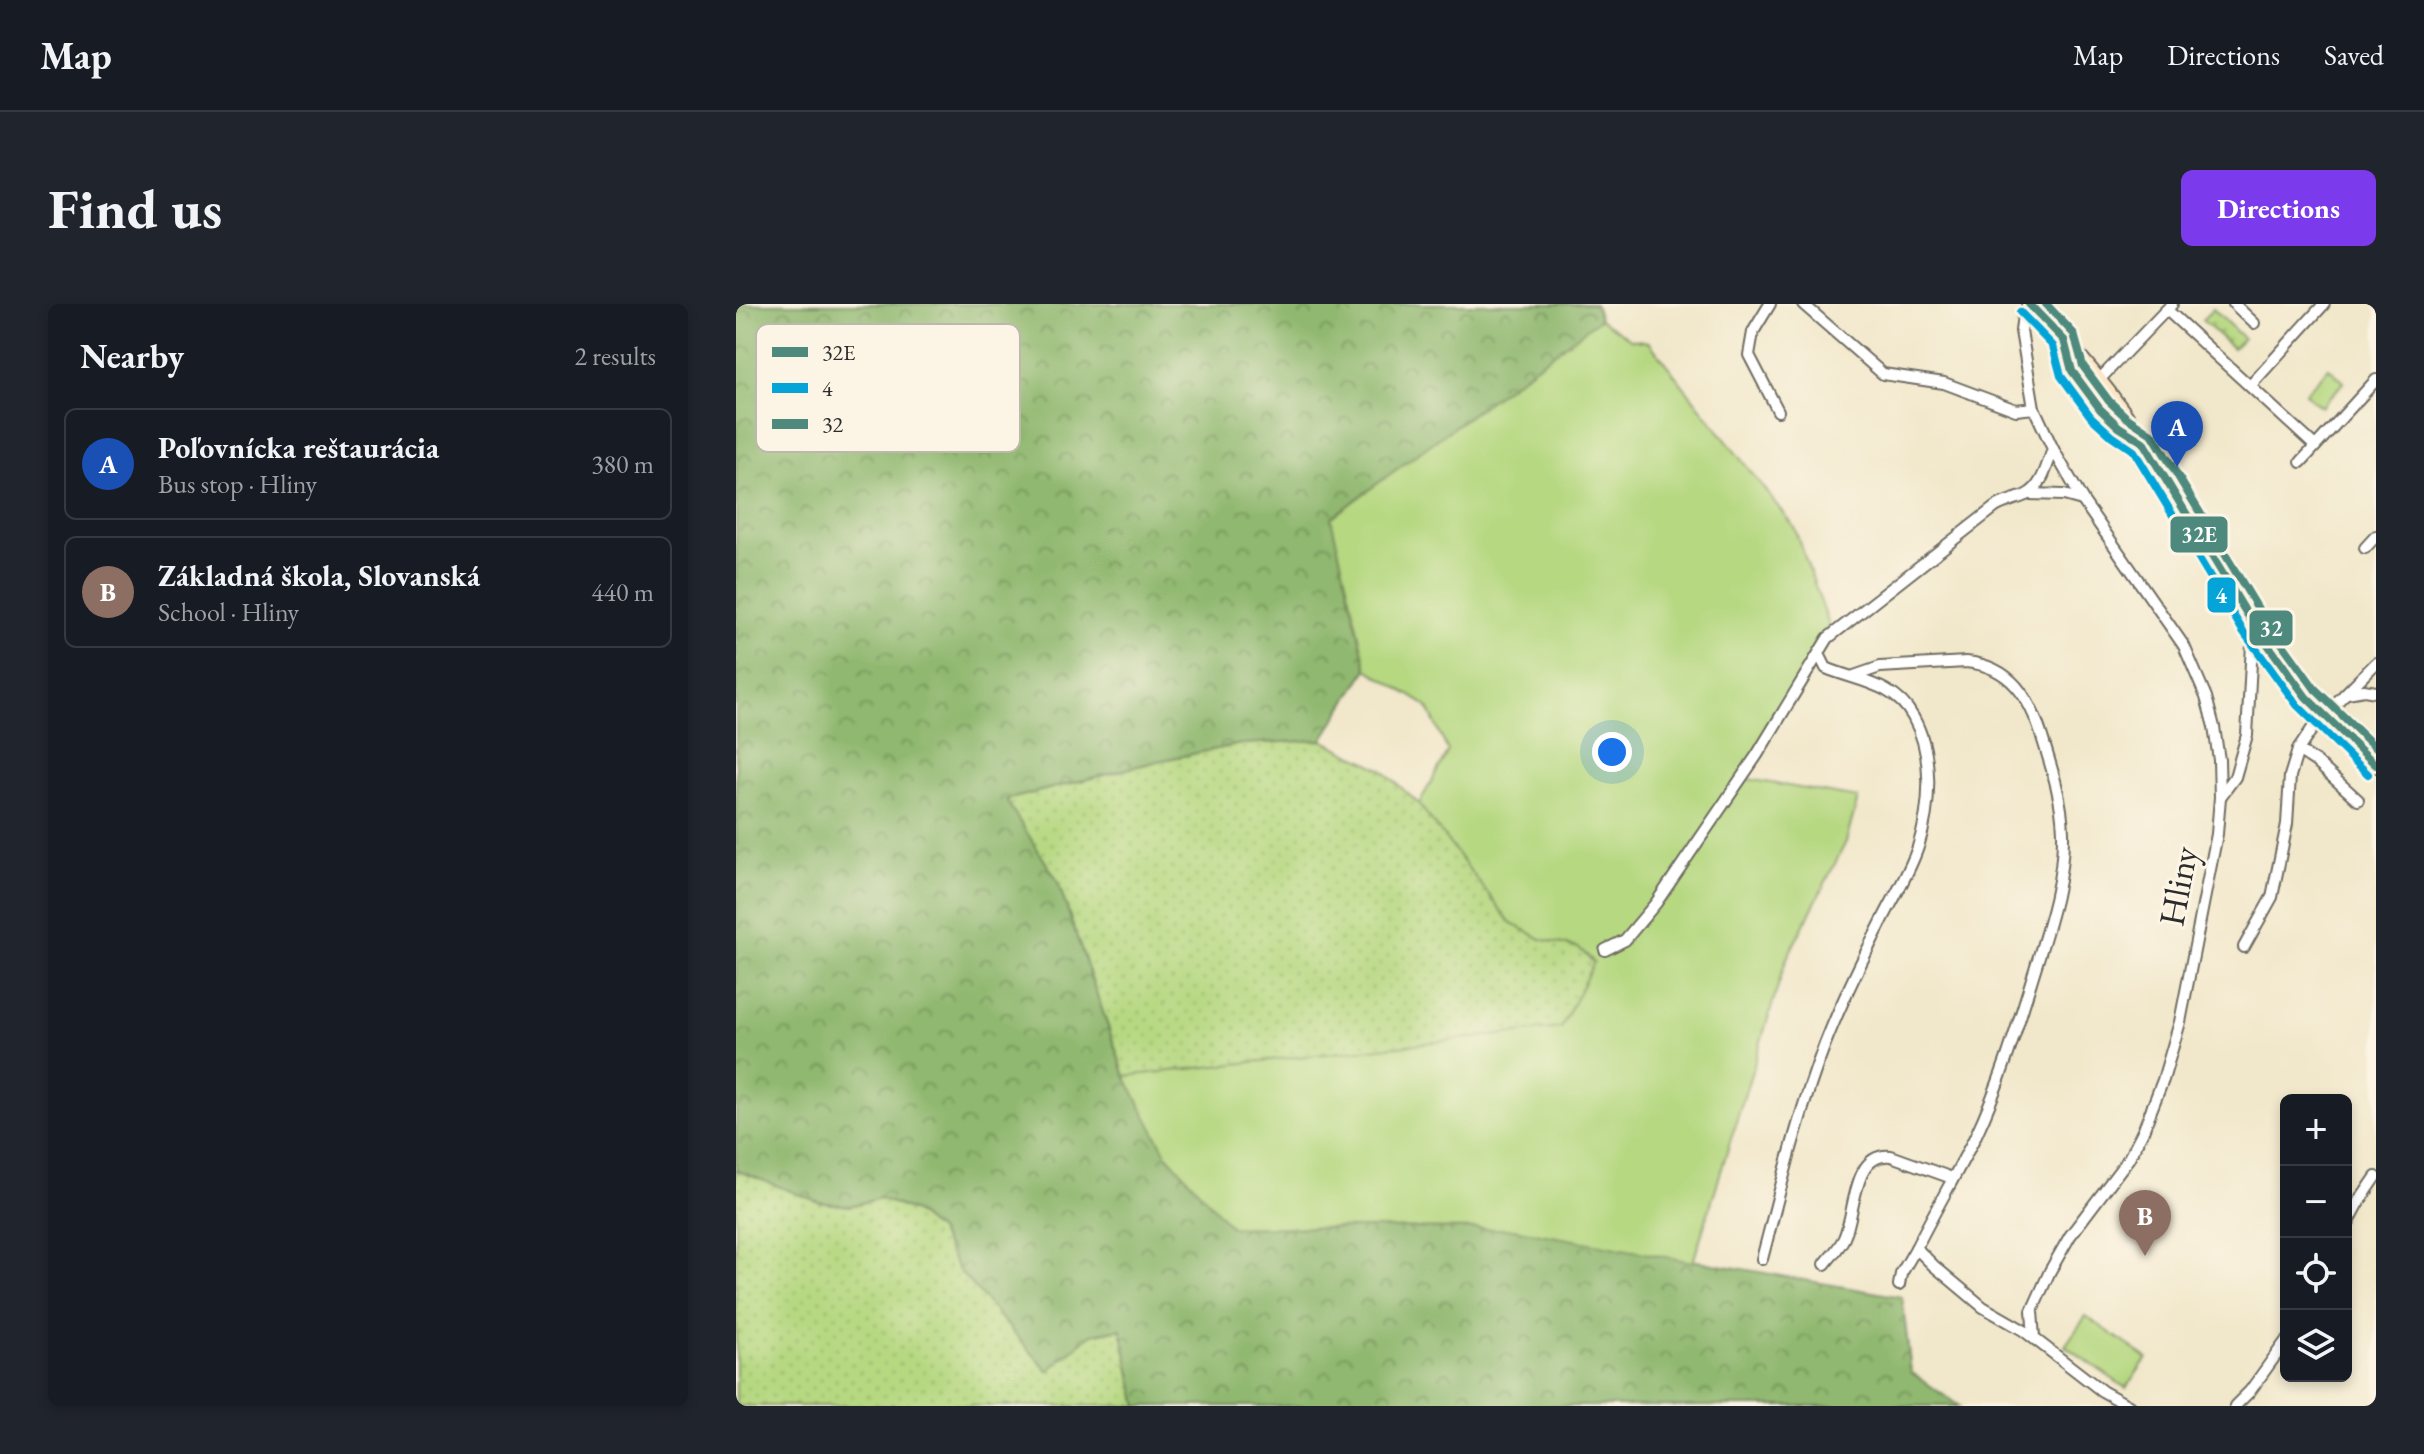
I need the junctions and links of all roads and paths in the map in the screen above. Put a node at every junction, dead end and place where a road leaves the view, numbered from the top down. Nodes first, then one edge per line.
1 (1770, 304) edge
2 (1803, 304) edge
3 (2234, 304) edge
4 (2324, 304) edge
5 (2030, 305) edge
6 (2169, 307) edge
7 (2254, 323) dead end
8 (2099, 380) junction
9 (2376, 380) edge
10 (2250, 386) junction
11 (2034, 408) junction
12 (1778, 411) dead end
13 (2315, 446) junction
14 (2053, 449) junction
15 (2301, 462) dead end
16 (2029, 494) junction
17 (2083, 501) junction
18 (2376, 536) edge
19 (2365, 548) dead end
20 (2253, 624) junction
21 (1819, 654) junction
22 (2376, 663) edge
23 (1854, 676) junction
24 (2376, 692) edge
25 (2347, 693) junction
26 (2323, 715) junction
27 (2298, 750) junction
28 (2376, 765) edge
29 (2220, 797) junction
30 (2358, 800) dead end
31 (2244, 947) dead end
32 (1605, 950) dead end
33 (2376, 1177) edge
34 (1952, 1178) junction
35 (2352, 1216) edge
36 (1916, 1248) junction
37 (1762, 1259) dead end
38 (1825, 1264) dead end
39 (1899, 1285) dead end
40 (2034, 1338) junction
41 (2280, 1349) edge
42 (2129, 1406) edge
43 (2235, 1406) edge

1 - 12 street
2 - 11 street
3 - 7 street
4 - 10 street
5 - 8 main road
5 - 11 street, Hliny
6 - 8 street
6 - 10 street
8 - 20 main road
9 - 13 street
10 - 13 street
11 - 14 street, Hliny
13 - 15 street
14 - 16 street
14 - 17 street, Hliny
16 - 17 street
16 - 21 street
17 - 29 street, Hliny
18 - 19 street
20 - 26 main road
20 - 29 street
21 - 23 street
21 - 32 street
22 - 25 street
23 - 34 street
23 - 37 street
24 - 25 street
25 - 26 street
26 - 27 street
26 - 28 main road
27 - 30 street
27 - 31 street
29 - 40 street, Hliny
33 - 35 street
34 - 36 street
34 - 38 street
36 - 39 street
36 - 40 street
40 - 42 street
41 - 43 street

